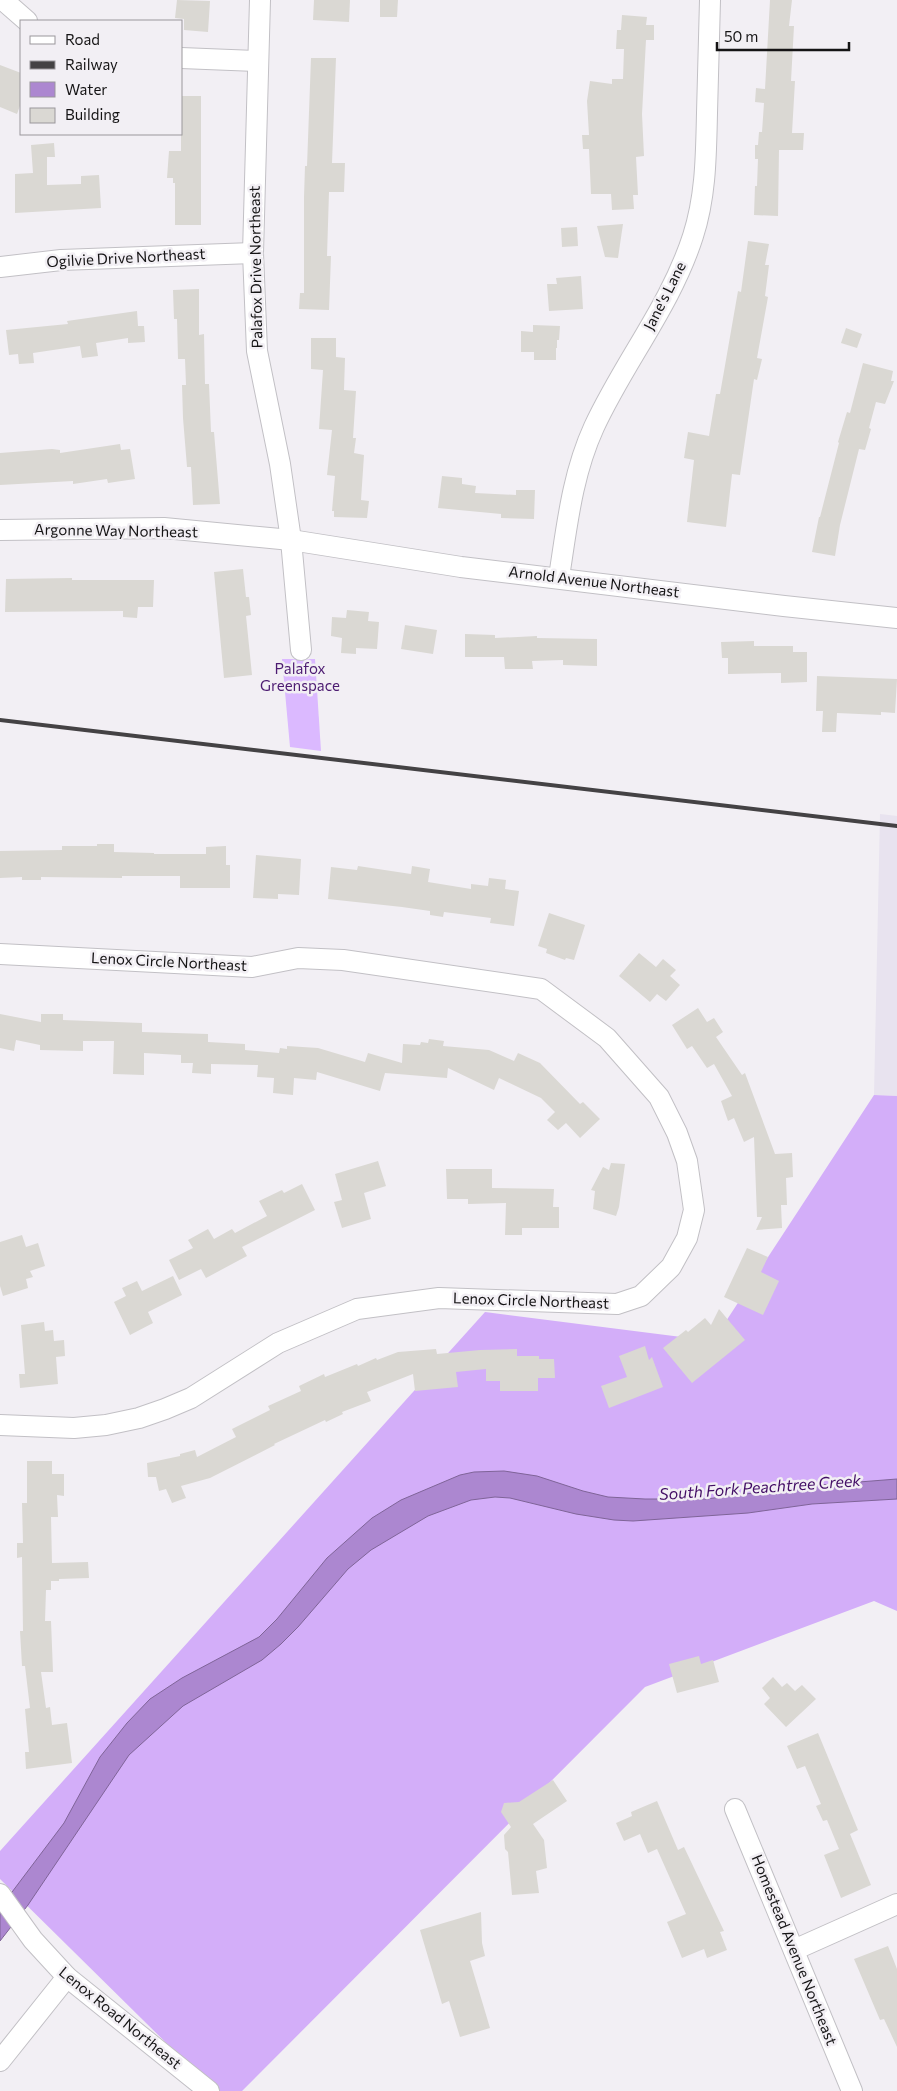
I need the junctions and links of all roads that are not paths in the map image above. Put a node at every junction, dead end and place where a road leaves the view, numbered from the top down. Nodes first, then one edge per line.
1 (3, 0) edge
2 (260, 0) edge
3 (710, 0) edge
4 (26, 20) edge
5 (182, 58) edge
6 (258, 61) junction
7 (253, 253) junction
8 (0, 267) edge
9 (0, 530) edge
10 (292, 540) junction
11 (559, 577) junction
12 (897, 618) edge
13 (301, 650) dead end
14 (0, 954) edge
15 (0, 1425) edge
16 (735, 1809) dead end
17 (0, 1894) edge
18 (897, 1904) edge
19 (794, 1950) junction
20 (67, 1977) junction
21 (0, 2061) edge
22 (209, 2091) edge
23 (852, 2091) edge

1 - 4 street
2 - 6 street, Palafox Drive Northeast
3 - 11 street, Jane's Lane
5 - 6 street
6 - 7 street, Palafox Drive Northeast
7 - 8 street, Ogilvie Drive Northeast
7 - 10 street, Palafox Drive Northeast
9 - 10 street, Argonne Way Northeast
10 - 11 street, Arnold Avenue Northeast
10 - 13 street, Palafox Drive Northeast
11 - 12 street, Arnold Avenue Northeast
14 - 15 street, Lenox Circle Northeast
16 - 19 street, Homestead Avenue Northeast
17 - 20 street, Lenox Road Northeast
18 - 19 street
19 - 23 street, Homestead Avenue Northeast
20 - 21 street
20 - 22 street, Lenox Road Northeast

